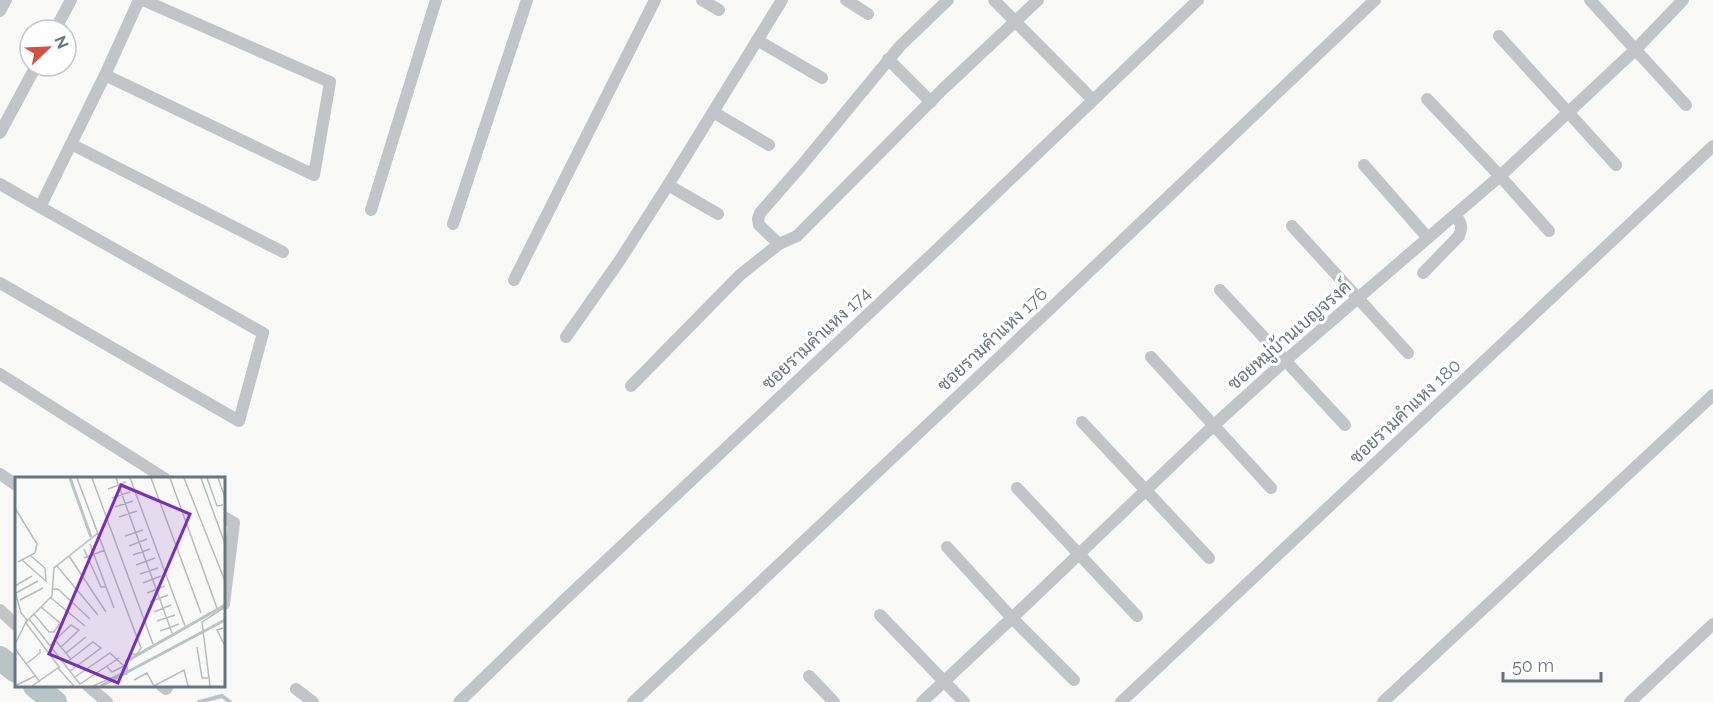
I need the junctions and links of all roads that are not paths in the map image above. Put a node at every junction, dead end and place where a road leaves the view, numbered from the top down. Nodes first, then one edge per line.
1 (6, 0) edge
2 (71, 0) edge
3 (141, 0) edge
4 (436, 0) edge
5 (527, 0) edge
6 (654, 0) edge
7 (702, 0) edge
8 (782, 0) edge
9 (846, 0) edge
10 (948, 0) edge
11 (994, 0) edge
12 (1038, 0) edge
13 (1198, 0) edge
14 (1375, 0) edge
15 (1590, 0) edge
16 (1683, 0) edge
17 (719, 10) dead end
18 (0, 11) edge
19 (868, 14) dead end
20 (61, 18) edge
21 (1015, 22) junction
22 (1499, 36) dead end
23 (758, 40) junction
24 (1635, 50) junction
25 (888, 59) junction
26 (105, 75) junction
27 (30, 78) edge
28 (822, 78) dead end
29 (1427, 99) dead end
30 (1093, 100) junction
31 (931, 102) junction
32 (1686, 105) dead end
33 (713, 112) junction
34 (1568, 112) junction
35 (0, 133) edge
36 (71, 144) junction
37 (769, 145) dead end
38 (1713, 146) edge
39 (1364, 165) dead end
40 (1616, 165) dead end
41 (1500, 176) junction
42 (0, 184) edge
43 (668, 185) junction
44 (40, 207) junction
45 (371, 210) dead end
46 (718, 214) dead end
47 (1455, 215) junction
48 (453, 224) dead end
49 (1292, 226) dead end
50 (1549, 231) dead end
51 (1428, 238) junction
52 (779, 244) junction
53 (283, 252) dead end
54 (1423, 273) dead end
55 (514, 280) dead end
56 (0, 283) edge
57 (1220, 290) dead end
58 (1359, 297) junction
59 (566, 337) dead end
60 (1408, 353) dead end
61 (1151, 357) dead end
62 (1286, 360) junction
63 (0, 374) edge
64 (631, 386) dead end
65 (1713, 395) edge
66 (1082, 422) dead end
67 (1344, 425) dead end
68 (1213, 426) junction
69 (0, 474) edge
70 (162, 477) edge
71 (15, 484) edge
72 (1017, 488) dead end
73 (1271, 488) dead end
74 (1146, 490) junction
75 (225, 518) edge
76 (947, 547) dead end
77 (1079, 554) junction
78 (1209, 558) dead end
79 (225, 596) edge
80 (0, 610) edge
81 (880, 615) dead end
82 (1137, 616) dead end
83 (1012, 618) junction
84 (15, 624) edge
85 (1713, 624) edge
86 (809, 676) dead end
87 (1074, 680) dead end
88 (944, 681) junction
89 (89, 687) edge
90 (296, 689) dead end
91 (103, 700) edge
92 (313, 702) edge
93 (459, 702) edge
94 (633, 702) edge
95 (834, 702) edge
96 (922, 702) edge
97 (964, 702) edge
98 (1121, 702) edge
99 (1383, 702) edge
100 (1630, 702) edge

1 - 18 street
2 - 20 street
3 - 26 street
3 - 26 street
4 - 45 street
5 - 48 street
6 - 55 street
7 - 17 street
8 - 23 street
9 - 19 street
10 - 25 street
11 - 21 street
12 - 21 street
13 - 30 street, ซอยรามคำแหง 174
14 - 94 street, ซอยรามคำแหง 176
15 - 24 street
16 - 24 street, ซอยหมู่บ้านเบญจรงค์
21 - 30 street
21 - 31 street
22 - 34 street
23 - 28 street
23 - 33 street
24 - 32 street
24 - 34 street, ซอยหมู่บ้านเบญจรงค์
25 - 31 street
25 - 52 street
26 - 36 street
27 - 35 street
29 - 41 street
30 - 93 street, ซอยรามคำแหง 174
31 - 52 street
33 - 37 street
33 - 43 street
34 - 40 street
34 - 41 street, ซอยหมู่บ้านเบญจรงค์
36 - 44 street
36 - 53 street
38 - 98 street, ซอยรามคำแหง 180
39 - 51 street
41 - 47 street, ซอยหมู่บ้านเบญจรงค์
41 - 50 street
42 - 44 street
43 - 46 street
43 - 59 street
44 - 56 street
47 - 51 street, ซอยหมู่บ้านเบญจรงค์
47 - 54 street
49 - 58 street
51 - 58 street, ซอยหมู่บ้านเบญจรงค์
52 - 64 street
57 - 62 street
58 - 60 street
58 - 62 street, ซอยหมู่บ้านเบญจรงค์
61 - 68 street
62 - 67 street
62 - 68 street, ซอยหมู่บ้านเบญจรงค์
63 - 70 street
65 - 99 street
66 - 74 street
68 - 73 street
68 - 74 street, ซอยหมู่บ้านเบญจรงค์
69 - 71 street
72 - 77 street
74 - 77 street, ซอยหมู่บ้านเบญจรงค์
74 - 78 street
75 - 79 street
76 - 83 street
77 - 82 street
77 - 83 street, ซอยหมู่บ้านเบญจรงค์
80 - 84 street
81 - 88 street
83 - 87 street
83 - 88 street, ซอยหมู่บ้านเบญจรงค์
85 - 100 street
86 - 95 street
88 - 96 street, ซอยหมู่บ้านเบญจรงค์
88 - 97 street
89 - 91 street
90 - 92 street

